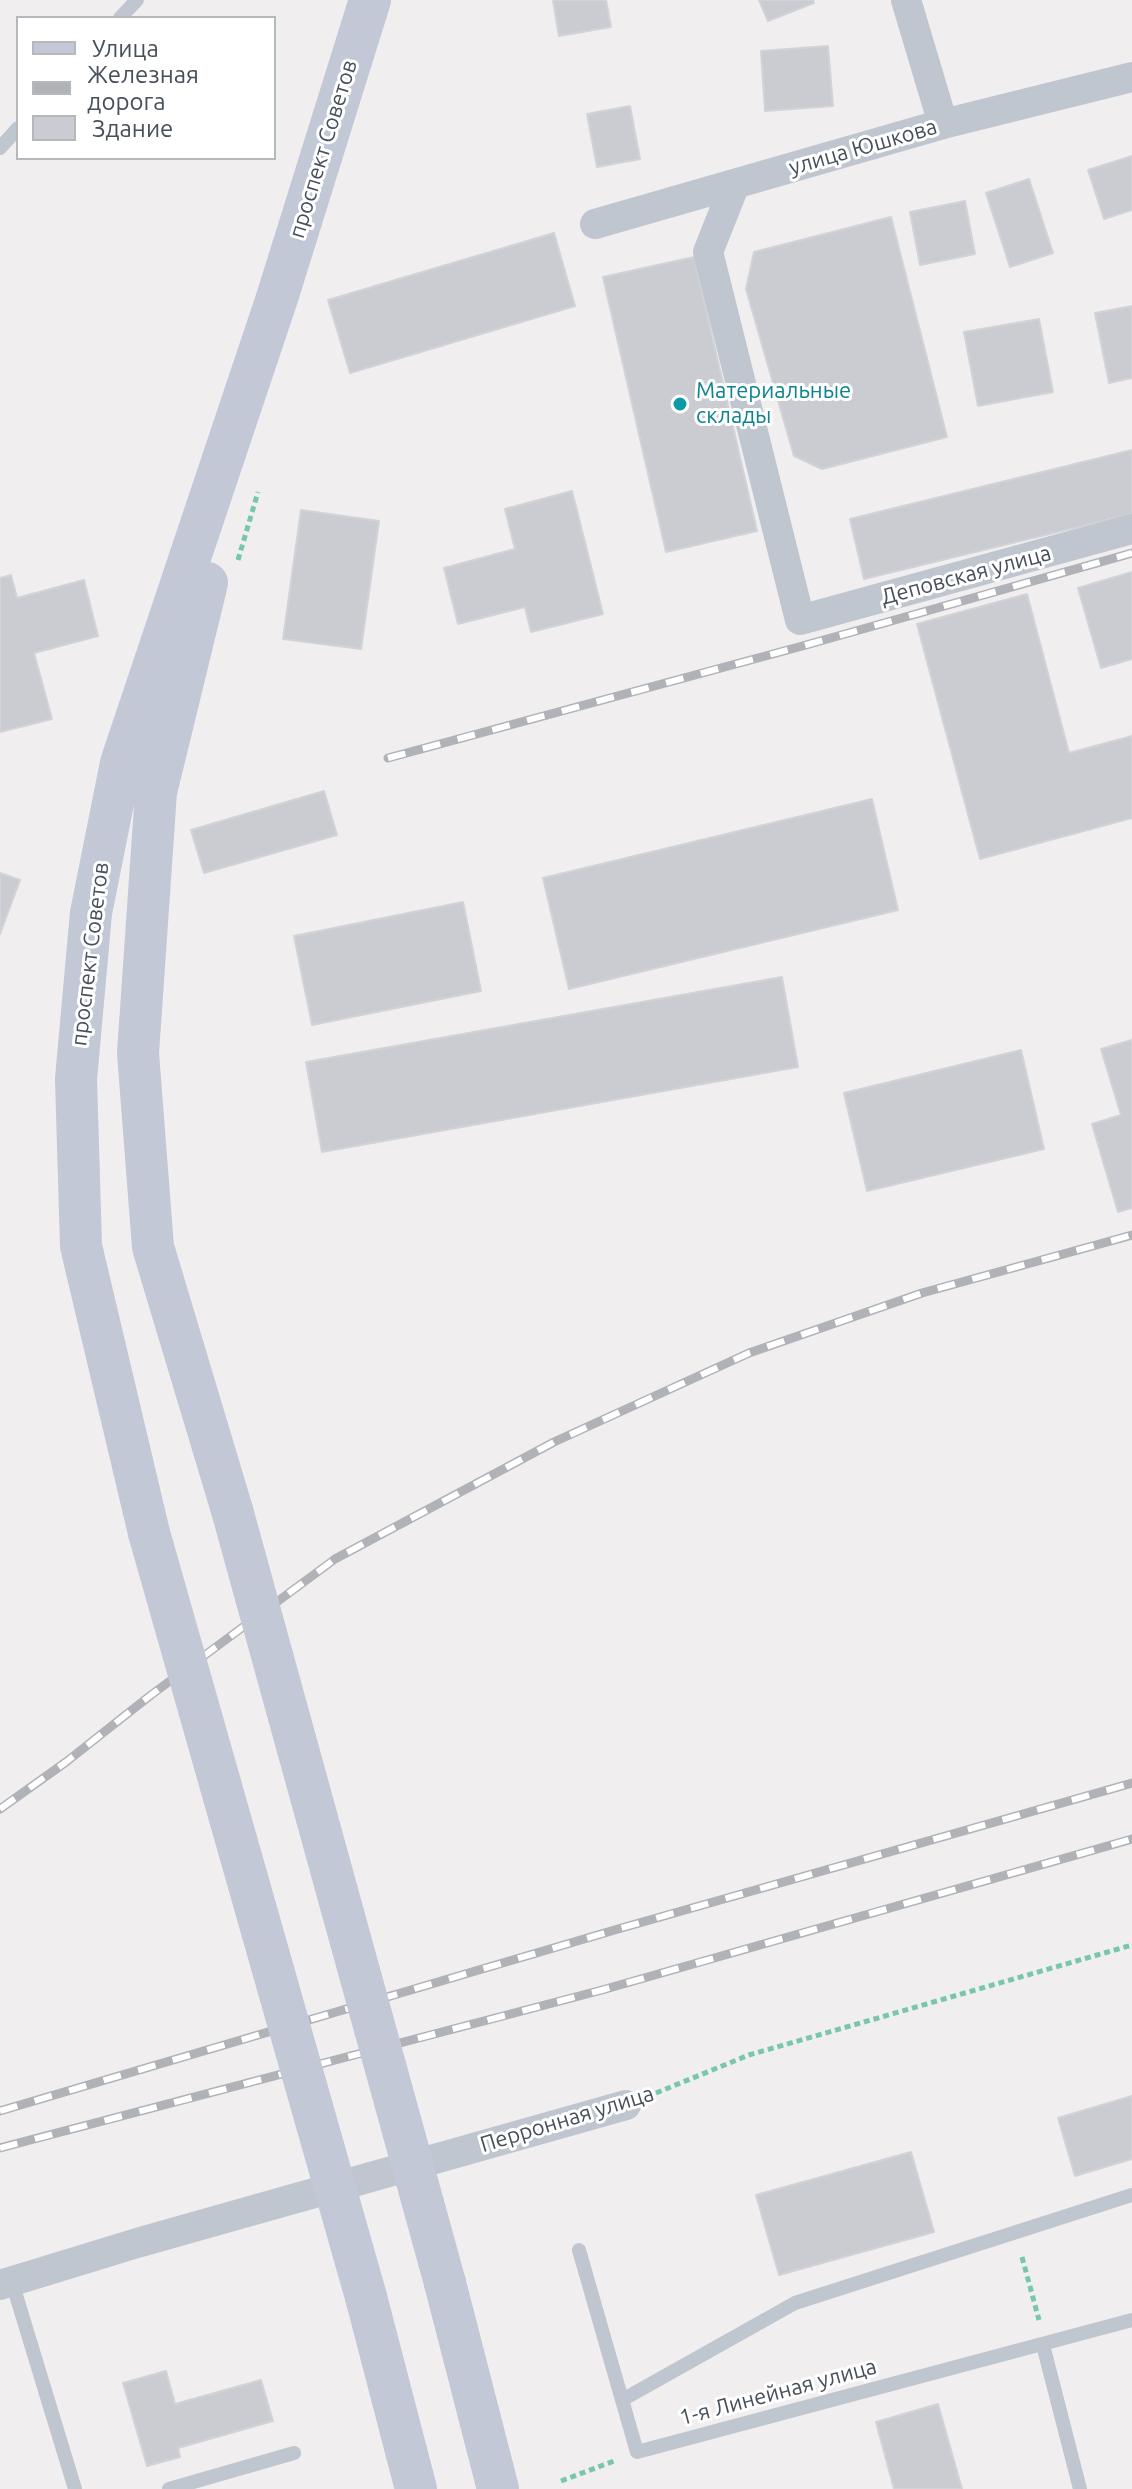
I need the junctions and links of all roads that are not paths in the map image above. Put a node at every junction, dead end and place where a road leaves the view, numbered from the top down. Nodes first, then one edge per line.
1 (137, 0) edge
2 (370, 0) edge
3 (906, 0) edge
4 (122, 16) edge
5 (1132, 77) edge
6 (943, 124) junction
7 (16, 130) edge
8 (0, 148) edge
9 (735, 184) junction
10 (595, 224) dead end
11 (277, 298) junction
12 (1132, 529) edge
13 (626, 2105) road end
14 (1132, 2195) edge
15 (579, 2250) dead end
16 (6, 2284) edge
17 (1132, 2320) edge
18 (1043, 2339) junction
19 (622, 2400) junction
20 (294, 2453) dead end
21 (75, 2489) edge
22 (169, 2489) edge
23 (416, 2489) edge
24 (498, 2489) edge
25 (1080, 2489) edge

1 - 4 lane
2 - 11 main road, проспект Советов
3 - 6 street
5 - 6 street, улица Юшкова
6 - 9 street, улица Юшкова
7 - 8 lane
9 - 10 street, улица Юшкова
9 - 12 street, Деповская улица
11 - 23 main road, проспект Советов, bridge
11 - 24 main road, проспект Советов, bridge
13 - 16 street, Перронная улица
14 - 19 lane
15 - 19 lane
16 - 21 lane
17 - 18 lane, 1-я Линейная улица
18 - 19 lane, 1-я Линейная улица
18 - 25 lane
20 - 22 lane

